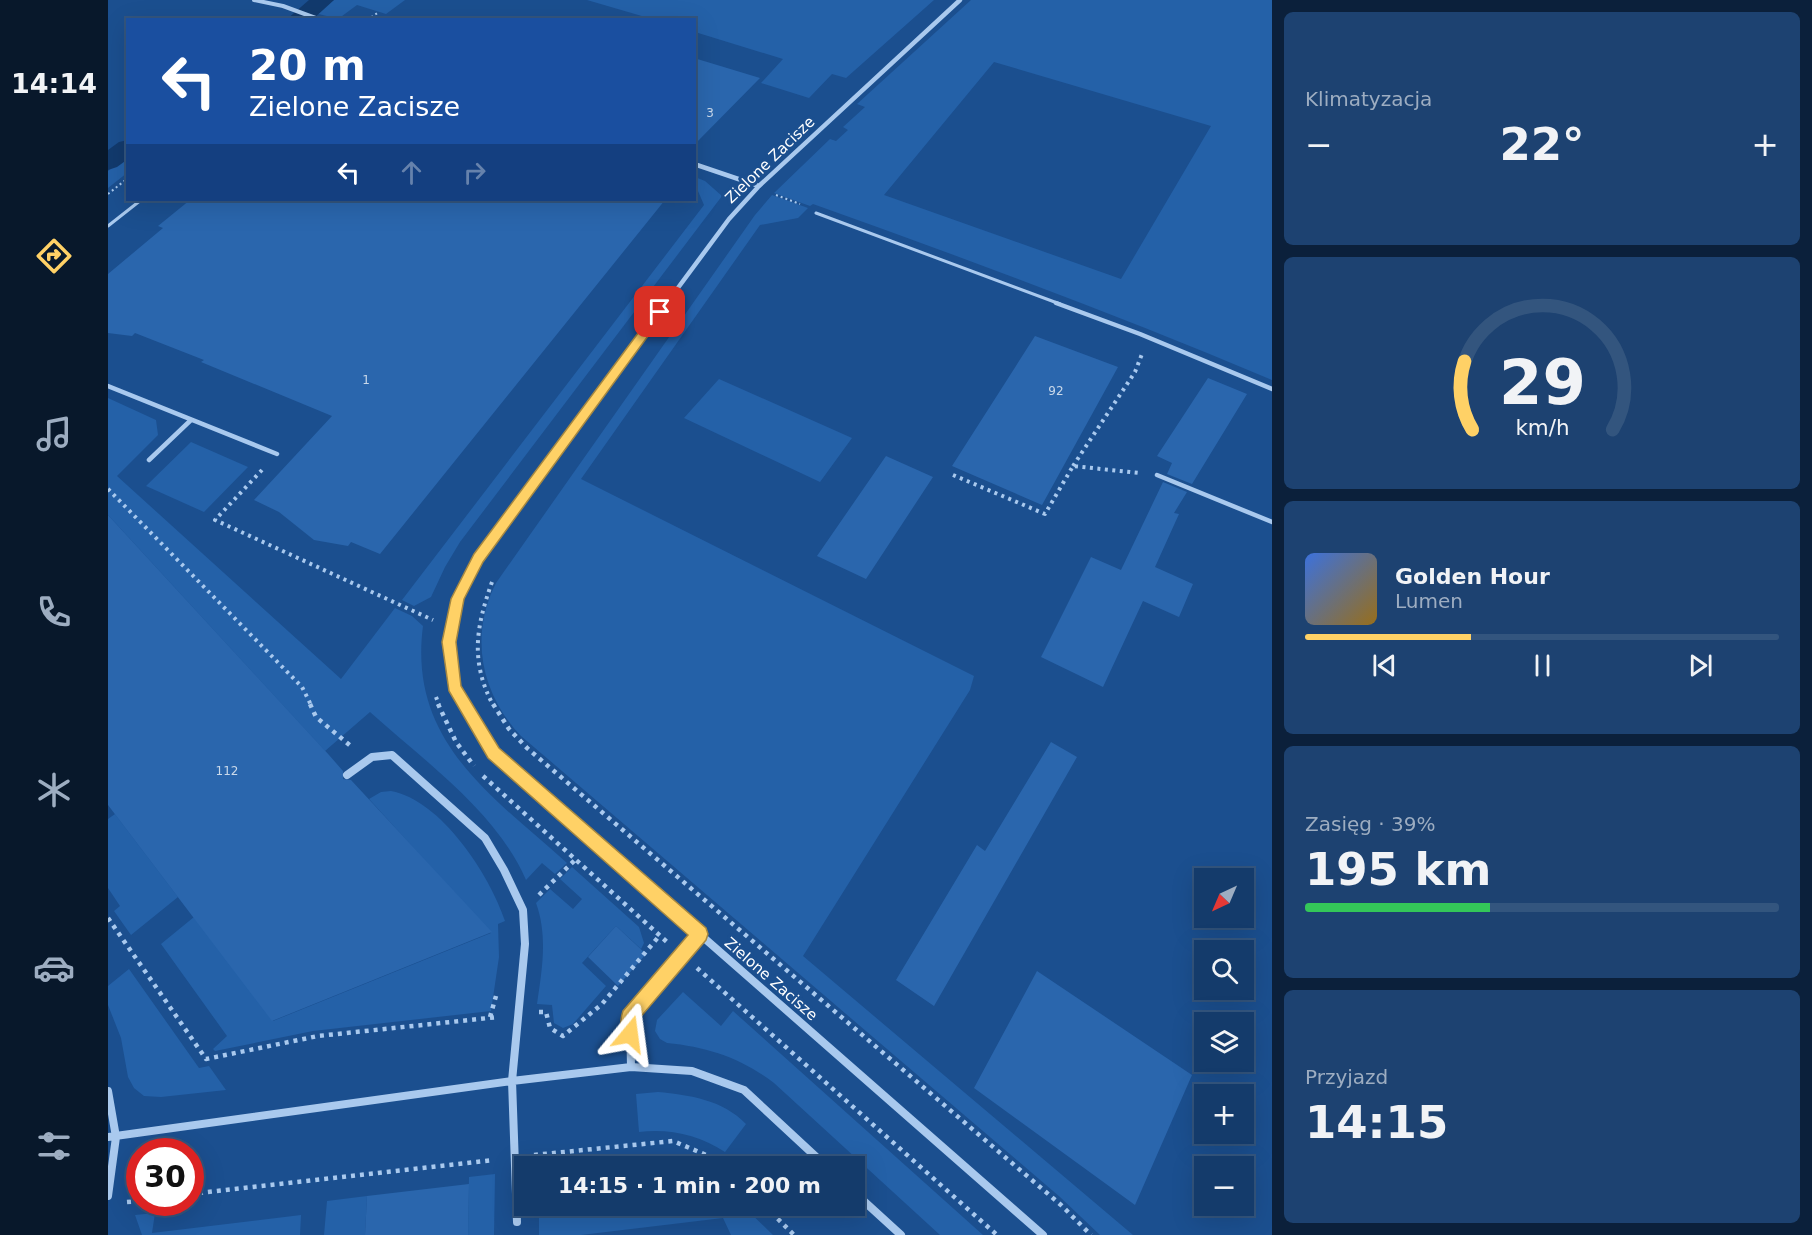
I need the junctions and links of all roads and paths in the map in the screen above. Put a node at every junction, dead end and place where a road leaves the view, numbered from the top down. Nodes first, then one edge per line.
1 (254, 0) edge
2 (286, 0) edge
3 (960, 0) edge
4 (281, 5) junction
5 (379, 12) dead end
6 (316, 18) edge
7 (370, 18) edge
8 (696, 165) edge
9 (126, 180) edge
10 (759, 186) junction
11 (770, 193) dead end
12 (108, 194) edge
13 (140, 201) edge
14 (816, 213) joint
15 (108, 226) edge
16 (1143, 351) dead end
17 (108, 386) edge
18 (1272, 389) edge
19 (191, 420) junction
20 (277, 454) joint
21 (149, 460) dead end
22 (1073, 466) junction
23 (953, 475) dead end
24 (1157, 475) joint
25 (108, 489) edge
26 (1272, 522) edge
27 (493, 579) dead end
28 (399, 604) dead end
29 (366, 760) junction
30 (347, 775) dead end
31 (108, 918) edge
32 (700, 934) junction
33 (660, 935) dead end
34 (518, 1014) junction
35 (632, 1067) junction
36 (512, 1081) junction
37 (108, 1091) edge
38 (112, 1137) edge
39 (524, 1156) edge
40 (709, 1156) edge
41 (815, 1156) edge
42 (514, 1157) joint
43 (204, 1192) edge
44 (108, 1196) edge
45 (865, 1202) edge
46 (517, 1216) edge
47 (775, 1216) edge
48 (517, 1222) dead end
49 (794, 1235) edge
50 (901, 1235) edge
51 (1043, 1235) edge
52 (1091, 1235) edge

1 - 4 street
2 - 4 street
3 - 10 street, Zielone Zacisze
4 - 6 street
5 - 7 path
8 - 10 street
9 - 12 path
10 - 32 street, Zielone Zacisze
11 - 14 path
13 - 15 lane
14 - 18 lane
16 - 22 path
17 - 19 lane
19 - 20 lane
19 - 21 lane
20 - 28 path
22 - 23 path
22 - 24 path
24 - 26 lane
25 - 29 path
27 - 52 path
29 - 30 street
29 - 34 street
31 - 34 path
32 - 35 street
32 - 51 street, Zielone Zacisze
33 - 34 path
34 - 36 street
35 - 36 street
35 - 41 street
36 - 38 street
36 - 42 street
37 - 38 street
38 - 44 street
39 - 40 path
42 - 43 path
45 - 50 street
46 - 48 street
47 - 49 path

